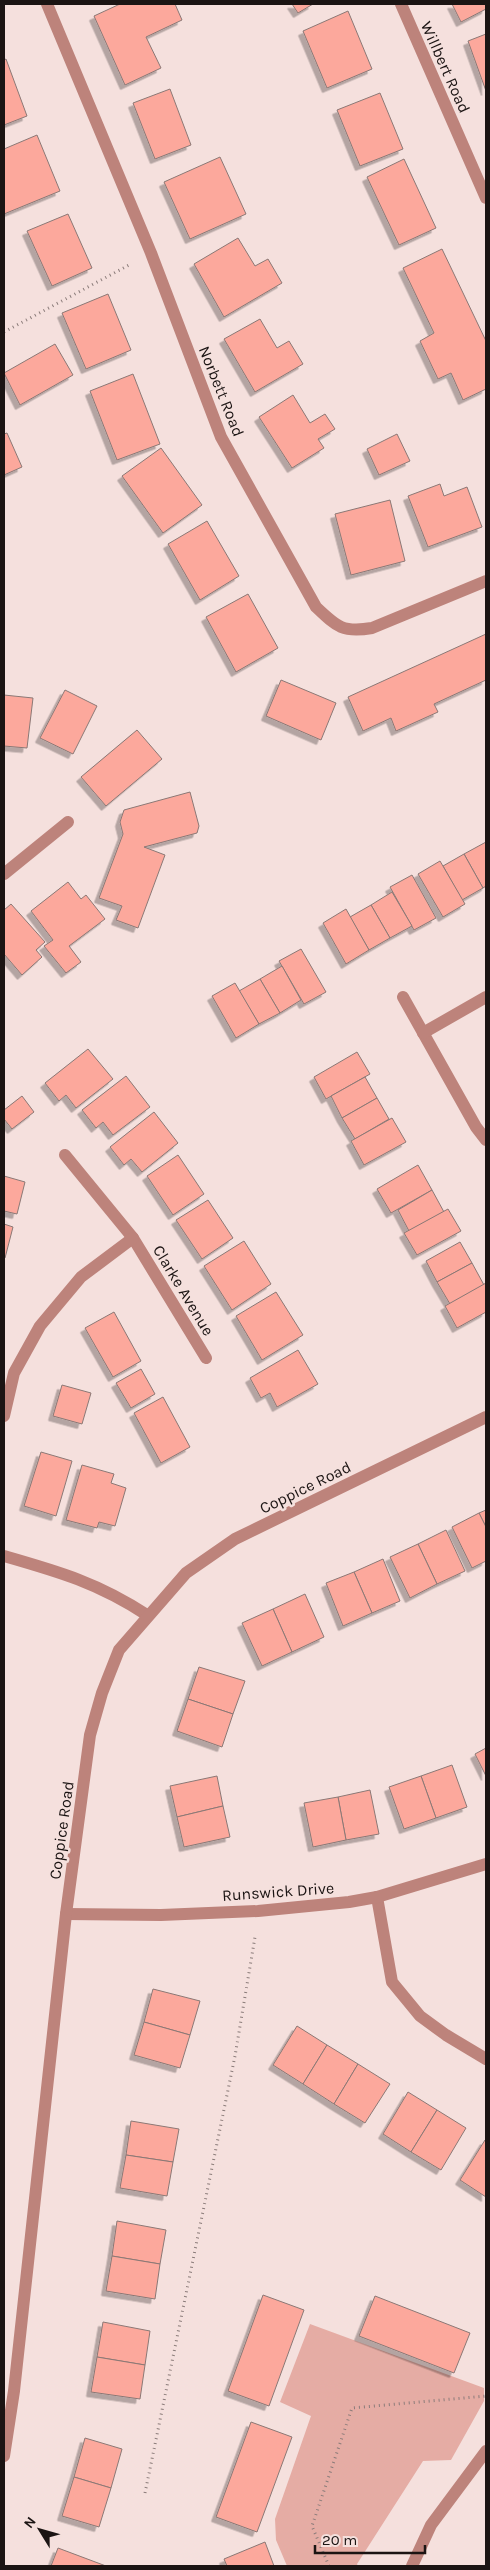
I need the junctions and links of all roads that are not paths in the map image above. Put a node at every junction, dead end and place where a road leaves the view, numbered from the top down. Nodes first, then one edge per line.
1 (46, 4) edge
2 (401, 4) edge
3 (486, 198) edge
4 (486, 581) edge
5 (68, 822) dead end
6 (4, 874) edge
7 (403, 997) dead end
8 (486, 997) edge
9 (423, 1033) junction
10 (486, 1140) edge
11 (65, 1154) dead end
12 (133, 1238) junction
13 (206, 1358) dead end
14 (4, 1416) edge
15 (486, 1417) edge
16 (4, 1556) edge
17 (147, 1615) junction
18 (486, 1864) edge
19 (377, 1897) junction
20 (66, 1914) junction
21 (486, 2059) edge
22 (486, 2451) edge
23 (4, 2456) edge
24 (412, 2566) edge

1 - 4 street, Norbett Road
2 - 3 street, Willbert Road
5 - 6 street
7 - 9 street
8 - 9 street
9 - 10 street
11 - 12 street, Clarke Avenue
12 - 13 street, Clarke Avenue
12 - 14 street, Clarke Avenue
15 - 17 street, Coppice Road
16 - 17 street
17 - 20 street, Coppice Road
18 - 19 street, Runswick Drive
19 - 20 street, Runswick Drive
19 - 21 street
20 - 23 street, Coppice Road
22 - 24 street

